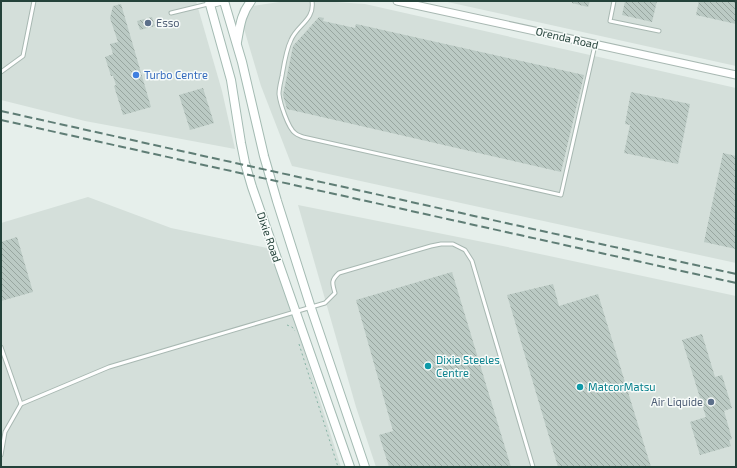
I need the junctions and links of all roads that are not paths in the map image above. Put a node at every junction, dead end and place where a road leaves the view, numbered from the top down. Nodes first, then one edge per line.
1 (34, 1) edge
2 (223, 1) edge
3 (251, 1) edge
4 (312, 1) edge
5 (397, 1) edge
6 (614, 1) edge
7 (209, 2) edge
8 (171, 13) dead end
9 (659, 31) dead end
10 (237, 45) junction
11 (594, 45) junction
12 (1, 72) edge
13 (736, 75) edge
14 (310, 308) junction
15 (296, 312) junction
16 (1, 347) edge
17 (21, 404) junction
18 (1, 455) edge
19 (350, 467) edge
20 (365, 467) edge
21 (533, 467) edge

1 - 12 lane
2 - 7 street
2 - 10 main road, Dixie Road
3 - 10 main road
4 - 11 lane
5 - 11 street, Orenda Road
6 - 9 lane
7 - 8 lane
7 - 15 main road, Dixie Road
10 - 14 main road, Dixie Road
11 - 13 street, Orenda Road
14 - 15 lane
14 - 20 main road, Dixie Road
14 - 21 lane
15 - 17 lane
15 - 19 main road, Dixie Road
16 - 17 lane
17 - 18 lane

